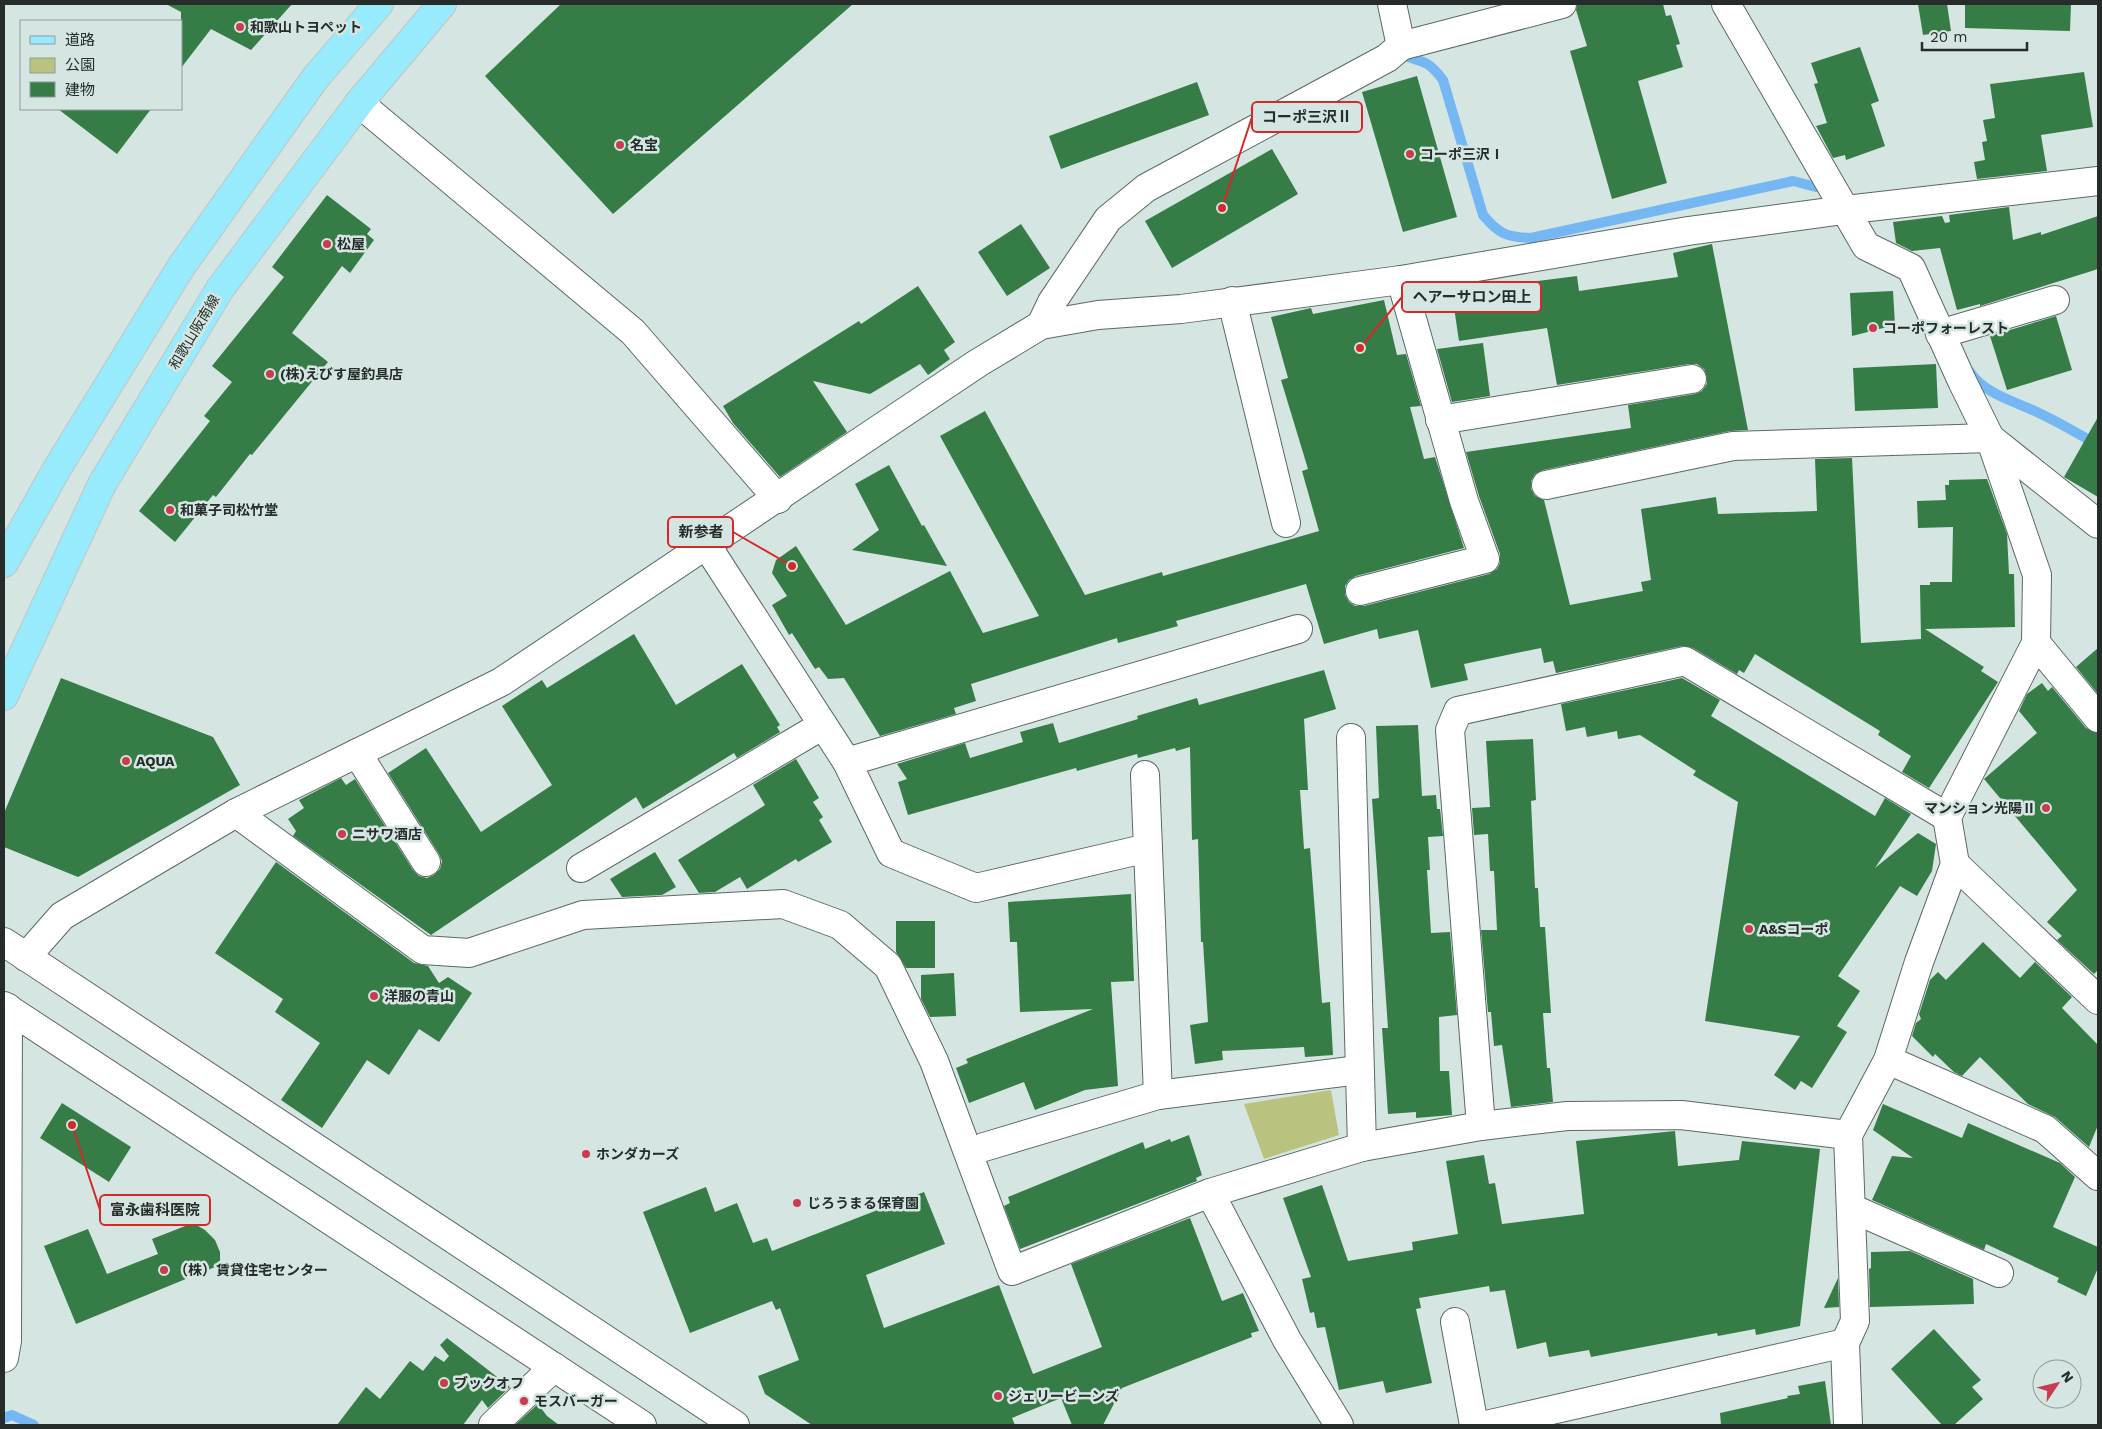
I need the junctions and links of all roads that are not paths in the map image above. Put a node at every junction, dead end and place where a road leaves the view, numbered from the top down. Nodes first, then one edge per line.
1 (379, 4) edge
2 (442, 4) edge
3 (1392, 4) edge
4 (1562, 4) edge
5 (1726, 4) edge
6 (1394, 52) junction
7 (360, 103) junction
8 (2098, 181) edge
9 (1844, 210) junction
10 (1401, 280) junction
11 (2055, 300) dead end
12 (1232, 301) junction
13 (1041, 325) junction
14 (1940, 334) junction
15 (1692, 379) dead end
16 (1440, 420) junction
17 (1990, 438) junction
18 (1546, 485) dead end
19 (778, 499) junction
20 (1286, 523) dead end
21 (2098, 524) edge
22 (707, 546) junction
23 (4, 563) edge
24 (1360, 591) dead end
25 (1298, 629) dead end
26 (2036, 643) junction
27 (4, 696) edge
28 (2098, 718) edge
29 (823, 725) junction
30 (1351, 738) dead end
31 (356, 753) junction
32 (847, 762) junction
33 (1145, 775) dead end
34 (236, 813) junction
35 (1947, 817) junction
36 (1148, 848) junction
37 (426, 862) dead end
38 (1955, 864) junction
39 (581, 868) dead end
40 (15, 949) edge
41 (2096, 994) edge
42 (6, 1007) edge
43 (1888, 1060) junction
44 (1359, 1070) junction
45 (1158, 1095) junction
46 (1481, 1126) junction
47 (1848, 1136) junction
48 (984, 1147) dead end
49 (1362, 1147) junction
50 (2098, 1176) edge
51 (1210, 1192) junction
52 (1851, 1208) junction
53 (1999, 1273) dead end
54 (1455, 1322) dead end
55 (1845, 1344) junction
56 (4, 1358) edge
57 (554, 1367) junction
58 (493, 1425) edge
59 (642, 1425) edge
60 (735, 1425) edge
61 (1339, 1425) edge
62 (1474, 1425) edge
63 (1486, 1425) edge
64 (1848, 1425) edge

1 - 23 main road
2 - 7 main road, 和歌山阪南線
3 - 6 street
4 - 6 street
5 - 9 street
6 - 13 street
7 - 19 street
7 - 27 main road, 和歌山阪南線
8 - 9 street
9 - 10 street
9 - 14 street
10 - 12 street
10 - 16 street
11 - 14 street
12 - 13 street
12 - 20 street
13 - 19 street
14 - 17 street
15 - 16 street
16 - 24 street
17 - 18 street
17 - 21 street
17 - 26 street
19 - 22 street
22 - 29 street
22 - 31 street
25 - 32 street
26 - 28 street
26 - 35 street
29 - 32 street
29 - 39 street
30 - 44 street
31 - 34 street
31 - 37 street
32 - 36 street
33 - 36 street
34 - 40 street
34 - 51 street
35 - 38 street
35 - 46 street
36 - 45 street
38 - 41 street
38 - 43 street
40 - 60 street
42 - 56 street
42 - 57 street
43 - 47 street
43 - 50 street
44 - 45 street
44 - 49 street
45 - 48 street
46 - 47 street
46 - 49 street
47 - 52 street
49 - 51 street
51 - 61 street
52 - 53 street
52 - 55 street
54 - 62 street
55 - 63 street
55 - 64 street
57 - 58 street
57 - 59 street

